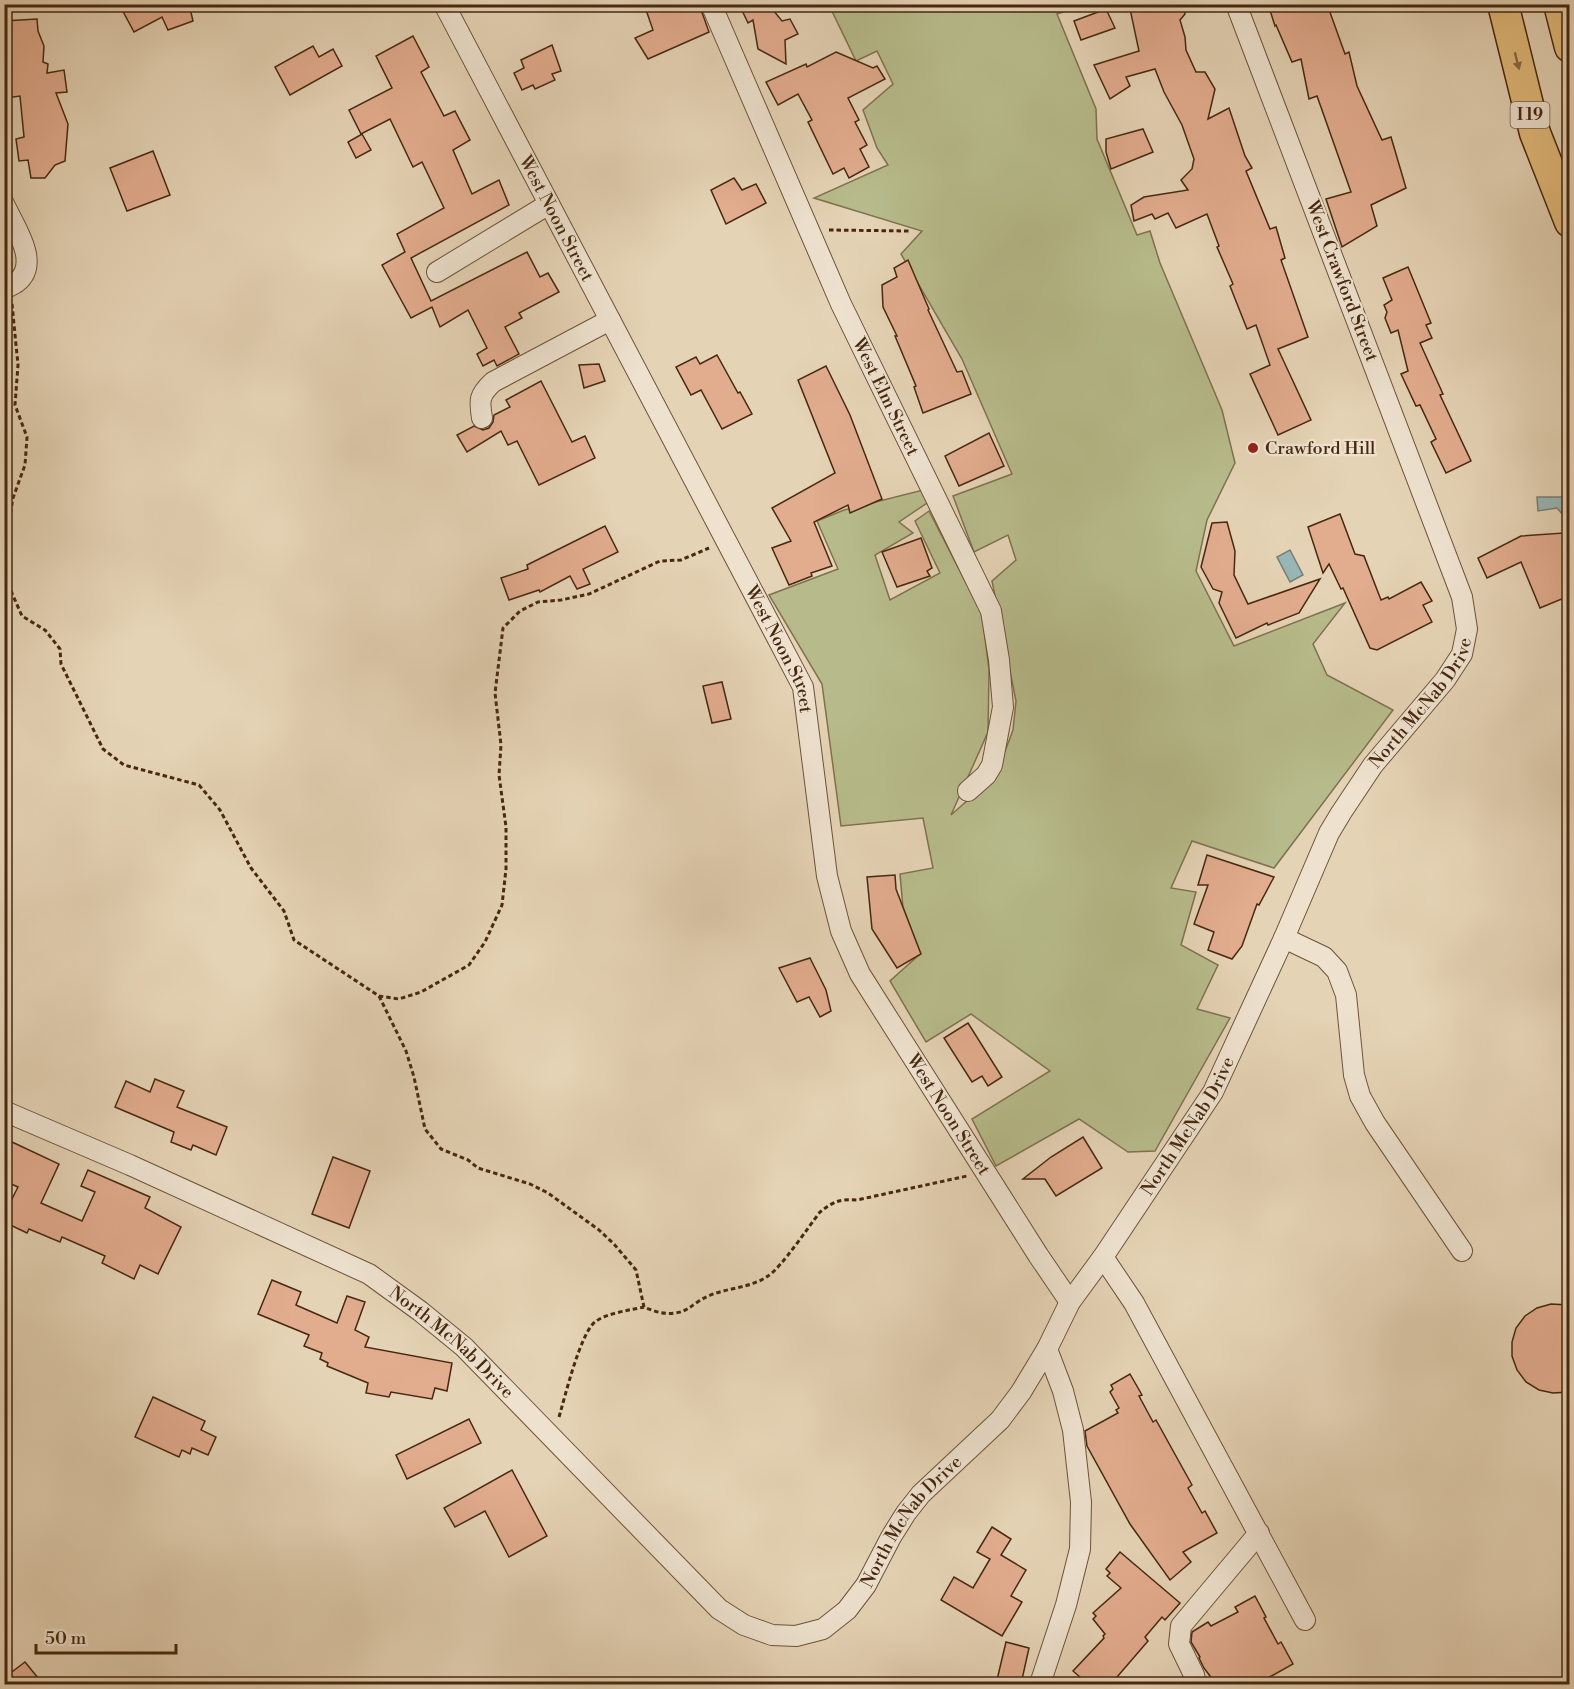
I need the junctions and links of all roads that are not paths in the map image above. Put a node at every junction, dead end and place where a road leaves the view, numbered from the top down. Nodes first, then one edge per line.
1 (444, 4) edge
2 (711, 4) edge
3 (1236, 4) edge
4 (1503, 4) edge
5 (1559, 4) edge
6 (1569, 47) edge
7 (4, 204) edge
8 (549, 204) junction
9 (1569, 222) edge
10 (437, 272) dead end
11 (7, 287) edge
12 (610, 320) junction
13 (482, 418) dead end
14 (1448, 557) joint
15 (968, 791) dead end
16 (1284, 938) junction
17 (4, 1111) edge
18 (1462, 1251) dead end
19 (1103, 1257) junction
20 (1070, 1302) junction
21 (1047, 1349) junction
22 (1259, 1533) junction
23 (1305, 1620) dead end
24 (1040, 1684) edge
25 (1196, 1684) edge

1 - 8 street, West Noon Street
2 - 15 street, West Elm Street
3 - 14 street, West Crawford Street
4 -> 9 highway, I 19
5 - 6 highway
7 - 11 street
8 - 10 street
8 - 12 street, West Noon Street
12 - 13 street
12 - 20 street, West Noon Street
14 - 16 street, North McNab Drive
16 - 18 street
16 - 19 street, North McNab Drive
17 - 21 street, North McNab Drive
19 - 20 street, North McNab Drive
19 - 22 street
20 - 21 street, North McNab Drive
21 - 24 street
22 - 23 street
22 - 25 street

